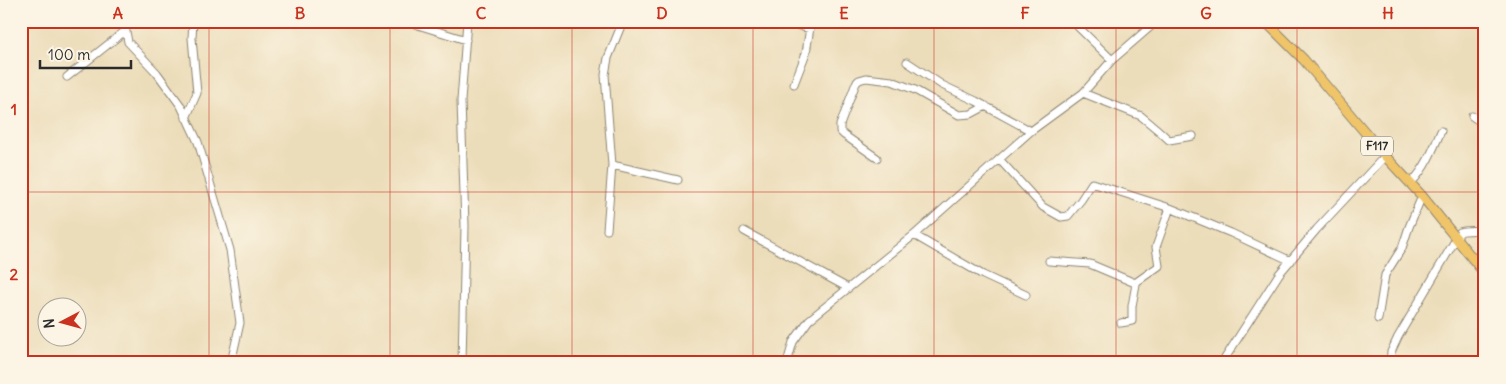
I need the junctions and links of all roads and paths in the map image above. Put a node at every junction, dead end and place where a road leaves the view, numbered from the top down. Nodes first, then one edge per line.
1 (124, 21) edge
2 (193, 21) edge
3 (405, 21) edge
4 (467, 21) edge
5 (623, 21) edge
6 (782, 21) edge
7 (811, 21) edge
8 (1072, 21) edge
9 (1157, 21) edge
10 (1265, 21) edge
11 (810, 29) junction
12 (125, 30) junction
13 (466, 40) junction
14 (1112, 60) junction
15 (907, 62) dead end
16 (67, 77) dead end
17 (794, 84) dead end
18 (1083, 93) junction
19 (986, 106) junction
20 (1472, 116) dead end
21 (186, 118) junction
22 (1485, 125) edge
23 (1031, 131) junction
24 (1441, 131) dead end
25 (1193, 136) dead end
26 (1386, 156) junction
27 (877, 158) dead end
28 (999, 159) junction
29 (612, 165) junction
30 (678, 180) dead end
31 (1410, 183) junction
32 (1422, 196) junction
33 (1170, 208) junction
34 (607, 230) dead end
35 (744, 230) dead end
36 (1485, 230) edge
37 (914, 235) junction
38 (1456, 239) junction
39 (1048, 261) dead end
40 (1291, 261) junction
41 (1485, 274) edge
42 (1135, 283) junction
43 (848, 288) junction
44 (1026, 295) dead end
45 (1378, 319) dead end
46 (1121, 322) dead end
47 (231, 363) edge
48 (462, 363) edge
49 (787, 363) edge
50 (1222, 363) edge
51 (1390, 363) edge

1 - 12 street
2 - 21 street
3 - 13 street
4 - 13 street
5 - 29 street
6 - 11 street
7 - 11 street
8 - 14 street
9 - 14 street
10 - 26 main road, F117
11 - 17 street
12 - 16 street
12 - 21 street
13 - 48 street
14 - 18 street
15 - 19 street
18 - 23 street
18 - 25 street
19 - 23 street
19 - 27 street
20 - 22 street
21 - 47 street
23 - 28 street
24 - 31 street
26 - 31 main road, F117
26 - 40 street
28 - 33 street
28 - 37 street
29 - 30 street
29 - 34 street
31 - 32 main road, F117
32 - 38 main road, F117
32 - 45 street
33 - 40 street
33 - 42 street
35 - 43 street
36 - 38 street
37 - 43 street
37 - 44 street
38 - 41 main road, F117
38 - 51 street
39 - 42 street
40 - 50 street
42 - 46 street
43 - 49 street

